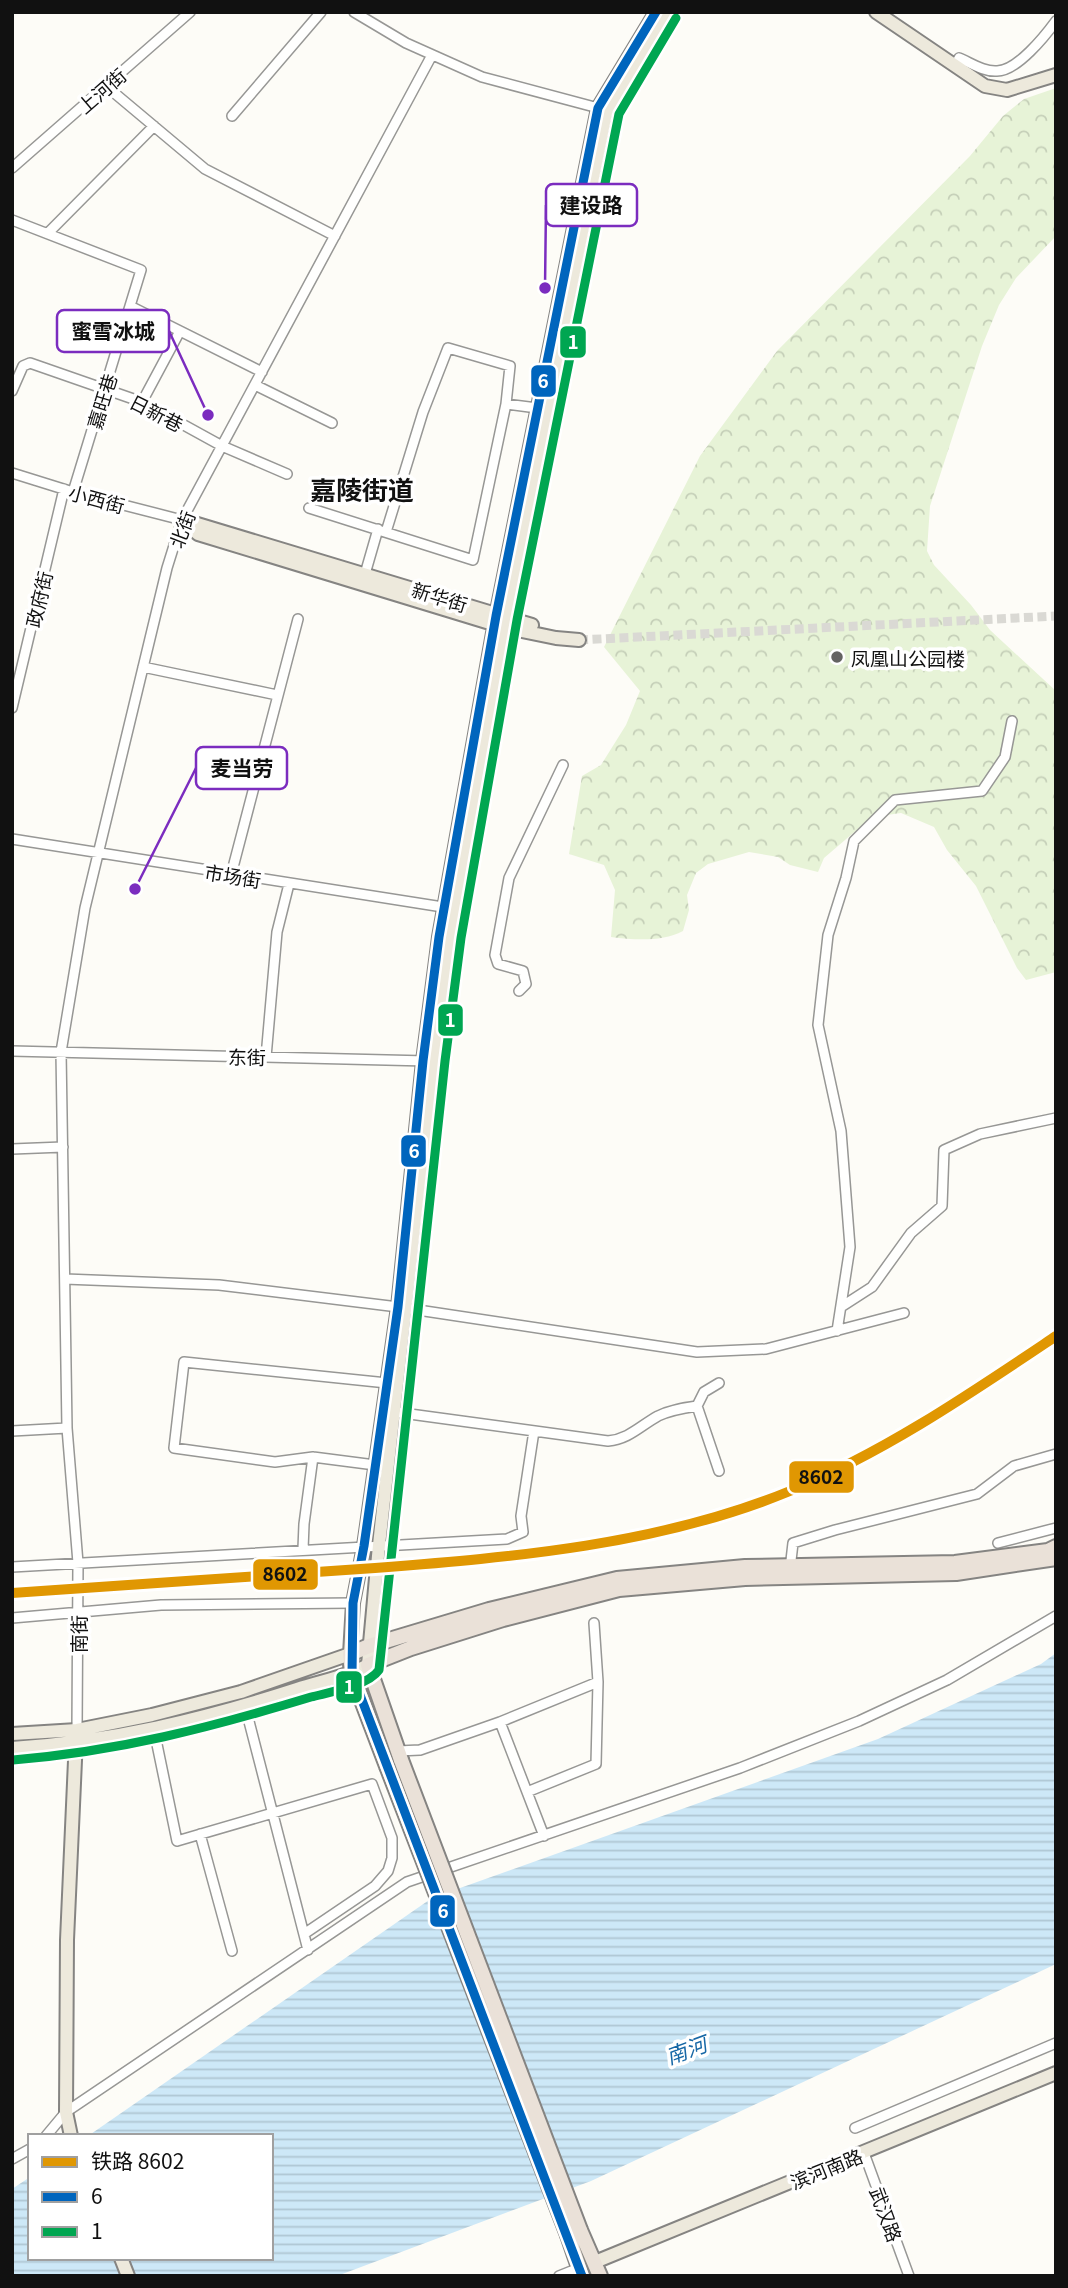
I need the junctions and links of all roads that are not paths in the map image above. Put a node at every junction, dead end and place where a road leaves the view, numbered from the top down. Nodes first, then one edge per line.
1 (190, 12) edge
2 (321, 12) edge
3 (354, 12) edge
4 (656, 12) edge
5 (666, 12) edge
6 (876, 12) edge
7 (1056, 21) edge
8 (432, 55) junction
9 (956, 66) junction
10 (1056, 75) edge
11 (106, 86) junction
12 (602, 109) junction
13 (232, 117) dead end
14 (154, 126) junction
15 (12, 168) edge
16 (12, 220) edge
17 (48, 233) junction
18 (335, 236) junction
19 (130, 306) junction
20 (180, 331) junction
21 (262, 372) junction
22 (255, 385) junction
23 (105, 387) junction
24 (12, 391) edge
25 (142, 402) junction
26 (506, 404) junction
27 (537, 408) junction
28 (332, 423) dead end
29 (222, 446) junction
30 (12, 473) edge
31 (287, 474) dead end
32 (68, 491) junction
33 (309, 508) dead end
34 (182, 520) junction
35 (382, 531) junction
36 (365, 574) junction
37 (298, 619) dead end
38 (500, 620) junction
39 (143, 667) junction
40 (15, 680) edge
41 (277, 695) junction
42 (12, 708) edge
43 (1012, 721) dead end
44 (563, 765) dead end
45 (12, 839) edge
46 (98, 854) junction
47 (231, 875) junction
48 (289, 884) junction
49 (449, 908) junction
50 (519, 991) dead end
51 (12, 1051) edge
52 (61, 1052) junction
53 (266, 1057) junction
54 (428, 1061) junction
55 (1056, 1118) edge
56 (63, 1147) junction
57 (12, 1149) edge
58 (65, 1279) junction
59 (841, 1307) junction
60 (402, 1308) junction
61 (904, 1313) dead end
62 (837, 1331) junction
63 (387, 1383) junction
64 (719, 1384) dead end
65 (696, 1406) junction
66 (395, 1412) junction
67 (67, 1428) junction
68 (12, 1431) edge
69 (534, 1431) junction
70 (1056, 1454) edge
71 (313, 1457) junction
72 (375, 1465) junction
73 (719, 1471) dead end
74 (1056, 1528) edge
75 (998, 1543) dead end
76 (379, 1545) junction
77 (363, 1546) junction
78 (1056, 1547) edge
79 (303, 1549) junction
80 (1056, 1558) edge
81 (78, 1563) junction
82 (12, 1567) edge
83 (790, 1572) junction
84 (352, 1603) junction
85 (78, 1613) junction
86 (1056, 1616) edge
87 (12, 1618) edge
88 (594, 1623) dead end
89 (369, 1646) junction
90 (350, 1654) junction
91 (368, 1665) junction
92 (352, 1674) junction
93 (597, 1682) junction
94 (244, 1706) junction
95 (499, 1722) junction
96 (154, 1730) junction
97 (12, 1734) edge
98 (76, 1737) junction
99 (12, 1748) edge
100 (395, 1759) junction
101 (527, 1792) junction
102 (272, 1814) junction
103 (200, 1834) junction
104 (544, 1836) junction
105 (304, 1934) junction
106 (308, 1950) junction
107 (232, 1951) dead end
108 (1056, 2043) edge
109 (1056, 2073) edge
110 (66, 2112) junction
111 (855, 2128) dead end
112 (48, 2134) edge
113 (70, 2134) edge
114 (28, 2149) edge
115 (864, 2152) junction
116 (12, 2159) edge
117 (574, 2232) junction
118 (597, 2269) edge
119 (580, 2272) edge
120 (559, 2276) edge
121 (909, 2276) edge

1 - 11 street, 上河街
2 - 13 street
3 - 8 street
4 - 12 main road
5 - 12 main road
6 - 9 main road
7 - 9 street
8 - 12 street
8 - 18 street, 北街
9 - 10 main road
11 - 14 street
11 - 15 street, 上河街
12 - 27 main road
12 - 38 main road
14 - 17 street
14 - 18 street
16 - 17 street
17 - 19 street, 嘉旺巷
18 - 21 street, 北街
19 - 20 street
19 - 23 street, 嘉旺巷
20 - 21 street
20 - 25 street
21 - 22 street, 北街
22 - 28 street
22 - 29 street, 北街
23 - 24 street, 日新巷
23 - 25 street, 日新巷
23 - 32 street, 嘉旺巷
25 - 29 street, 日新巷
26 - 27 street
26 - 35 street
26 - 35 street
27 - 38 main road
29 - 31 street, 日新巷
29 - 34 street, 北街
30 - 32 street, 小西街
32 - 34 street, 小西街
32 - 40 street, 政府街
33 - 35 street
34 - 36 main road, 新华街
34 - 38 main road, 新华街
34 - 39 street, 北街
35 - 36 street
36 - 38 main road, 新华街
37 - 41 street
38 - 49 main road
39 - 41 street
39 - 46 street, 北街
40 - 42 street, 政府街
41 - 47 street
43 - 59 street
44 - 50 street
45 - 46 street, 市场街
46 - 47 street, 市场街
46 - 52 street, 北街
47 - 48 street, 市场街
48 - 49 street, 市场街
48 - 53 street
49 - 54 main road
51 - 52 street, 东街
52 - 53 street, 东街
52 - 56 street, 南街
53 - 54 street, 东街
54 - 60 main road
55 - 59 street
56 - 57 street
56 - 58 street, 南街
58 - 60 street
58 - 67 street, 南街
59 - 62 street
60 - 62 street
60 - 63 main road
60 - 66 main road
61 - 62 street
63 - 71 street
63 - 72 main road
64 - 65 street
65 - 69 street
65 - 73 street
66 - 69 street
66 - 76 main road
67 - 68 street
67 - 81 street, 南街
69 - 76 street
70 - 83 street
71 - 72 street
71 - 79 street
72 - 77 main road
74 - 75 street
76 - 77 street
76 - 89 main road
77 - 79 street
77 - 84 main road
78 - 83 highway
79 - 81 street
80 - 83 highway
81 - 82 street
81 - 85 street, 南街
83 - 89 highway
83 - 91 highway
84 - 85 street
84 - 90 main road
85 - 87 street
85 - 98 street, 南街
86 - 104 street
88 - 93 street
89 - 90 highway
89 - 91 main road
90 - 92 highway
90 - 98 main road
91 - 92 main road
91 - 100 highway
92 - 94 main road
92 - 100 highway
93 - 95 street
93 - 101 street
94 - 96 main road
94 - 102 street
95 - 100 street
95 - 101 street
96 - 98 main road
96 - 103 street
97 - 98 main road
98 - 99 main road
98 - 110 main road, 南街
100 - 117 highway, bridge
101 - 104 street
102 - 103 street
102 - 105 street
102 - 105 street
103 - 107 street
104 - 106 street
105 - 106 street
106 - 110 street
108 - 111 street
109 - 115 main road, 滨河南路
110 - 112 street
110 - 113 main road, 南街
114 - 116 street
115 - 118 main road, 滨河南路
115 - 121 street, 武汉路
117 - 118 highway
117 - 119 highway
119 - 120 street

